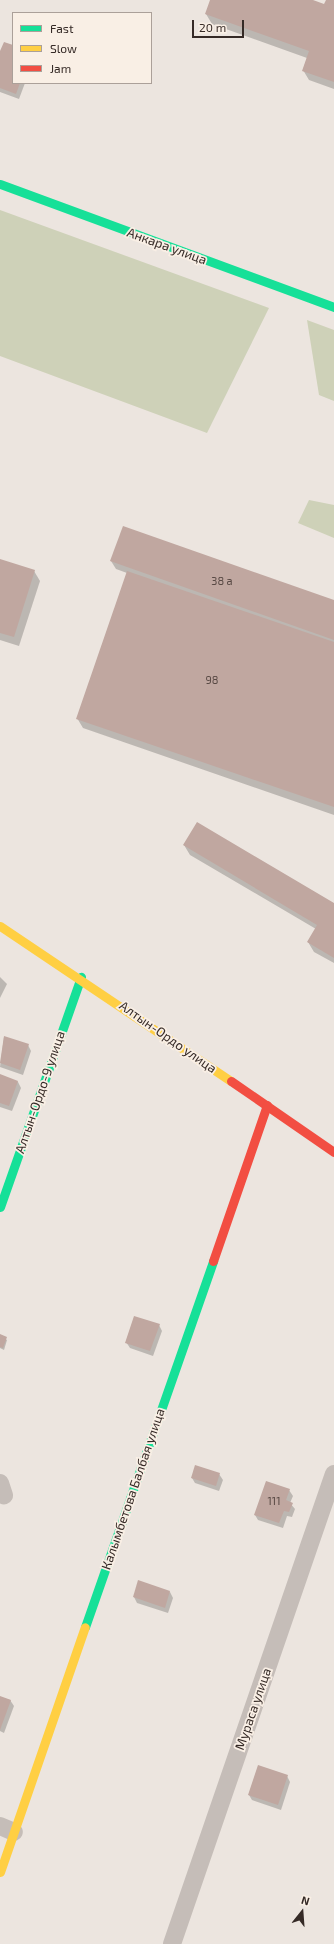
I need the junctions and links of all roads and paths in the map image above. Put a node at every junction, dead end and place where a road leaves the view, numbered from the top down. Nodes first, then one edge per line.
1 (0, 184) edge
2 (334, 307) edge
3 (0, 926) edge
4 (81, 977) junction
5 (267, 1105) junction
6 (334, 1152) edge
7 (0, 1207) edge
8 (334, 1474) edge
9 (7, 1829) edge
10 (0, 1872) edge
11 (172, 1944) edge

1 - 2 street, Анкара улица
3 - 4 street, Алтын-Ордо улица
4 - 5 street, Алтын-Ордо улица
4 - 7 street, Алтын-Ордо-9 улица
5 - 6 street, Алтын-Ордо улица
5 - 9 street, Калымбетова Балбая улица
8 - 11 street, Мураса улица
9 - 10 street, Калымбетова Балбая улица

